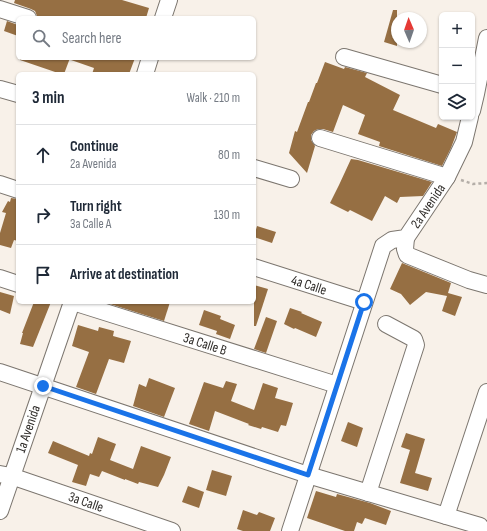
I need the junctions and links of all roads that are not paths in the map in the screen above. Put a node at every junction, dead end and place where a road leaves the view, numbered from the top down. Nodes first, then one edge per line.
1 (169, 0) edge
2 (0, 9) edge
3 (22, 16) edge
4 (164, 16) edge
5 (487, 38) edge
6 (344, 57) dead end
7 (149, 60) edge
8 (146, 72) edge
9 (439, 83) edge
10 (0, 89) edge
11 (475, 90) edge
12 (16, 93) edge
13 (469, 120) edge
14 (320, 138) dead end
15 (256, 169) edge
16 (447, 177) junction
17 (291, 179) dead end
18 (0, 184) edge
19 (16, 189) edge
20 (406, 238) junction
21 (256, 268) edge
22 (0, 278) edge
23 (16, 283) edge
24 (487, 285) edge
25 (364, 302) junction
26 (71, 304) edge
27 (78, 304) edge
28 (386, 324) dead end
29 (0, 372) edge
30 (337, 385) junction
31 (43, 386) junction
32 (487, 392) edge
33 (6, 475) edge
34 (308, 475) junction
35 (368, 493) junction
36 (0, 511) edge
37 (446, 516) junction
38 (172, 531) edge
39 (290, 531) edge
40 (483, 531) edge

1 - 4 street
2 - 3 street
5 - 11 street
6 - 9 street
7 - 8 street
10 - 12 street
13 - 16 street, 2a Avenida
14 - 16 street
15 - 17 street
16 - 20 street, 2a Avenida
18 - 19 street
20 - 24 street
20 - 25 street, 2a Avenida
21 - 25 street, 4a Calle
22 - 23 street
25 - 30 street, 2a Avenida
26 - 31 street, 1a Avenida
27 - 30 street, 3a Calle B
28 - 35 street
29 - 31 street
30 - 34 street, 2a Avenida
31 - 33 street, 1a Avenida
31 - 34 street
32 - 37 street
33 - 36 street, 1a Avenida
33 - 38 street, 3a Calle
34 - 35 street
34 - 39 street, 2a Avenida
35 - 37 street
37 - 40 street

